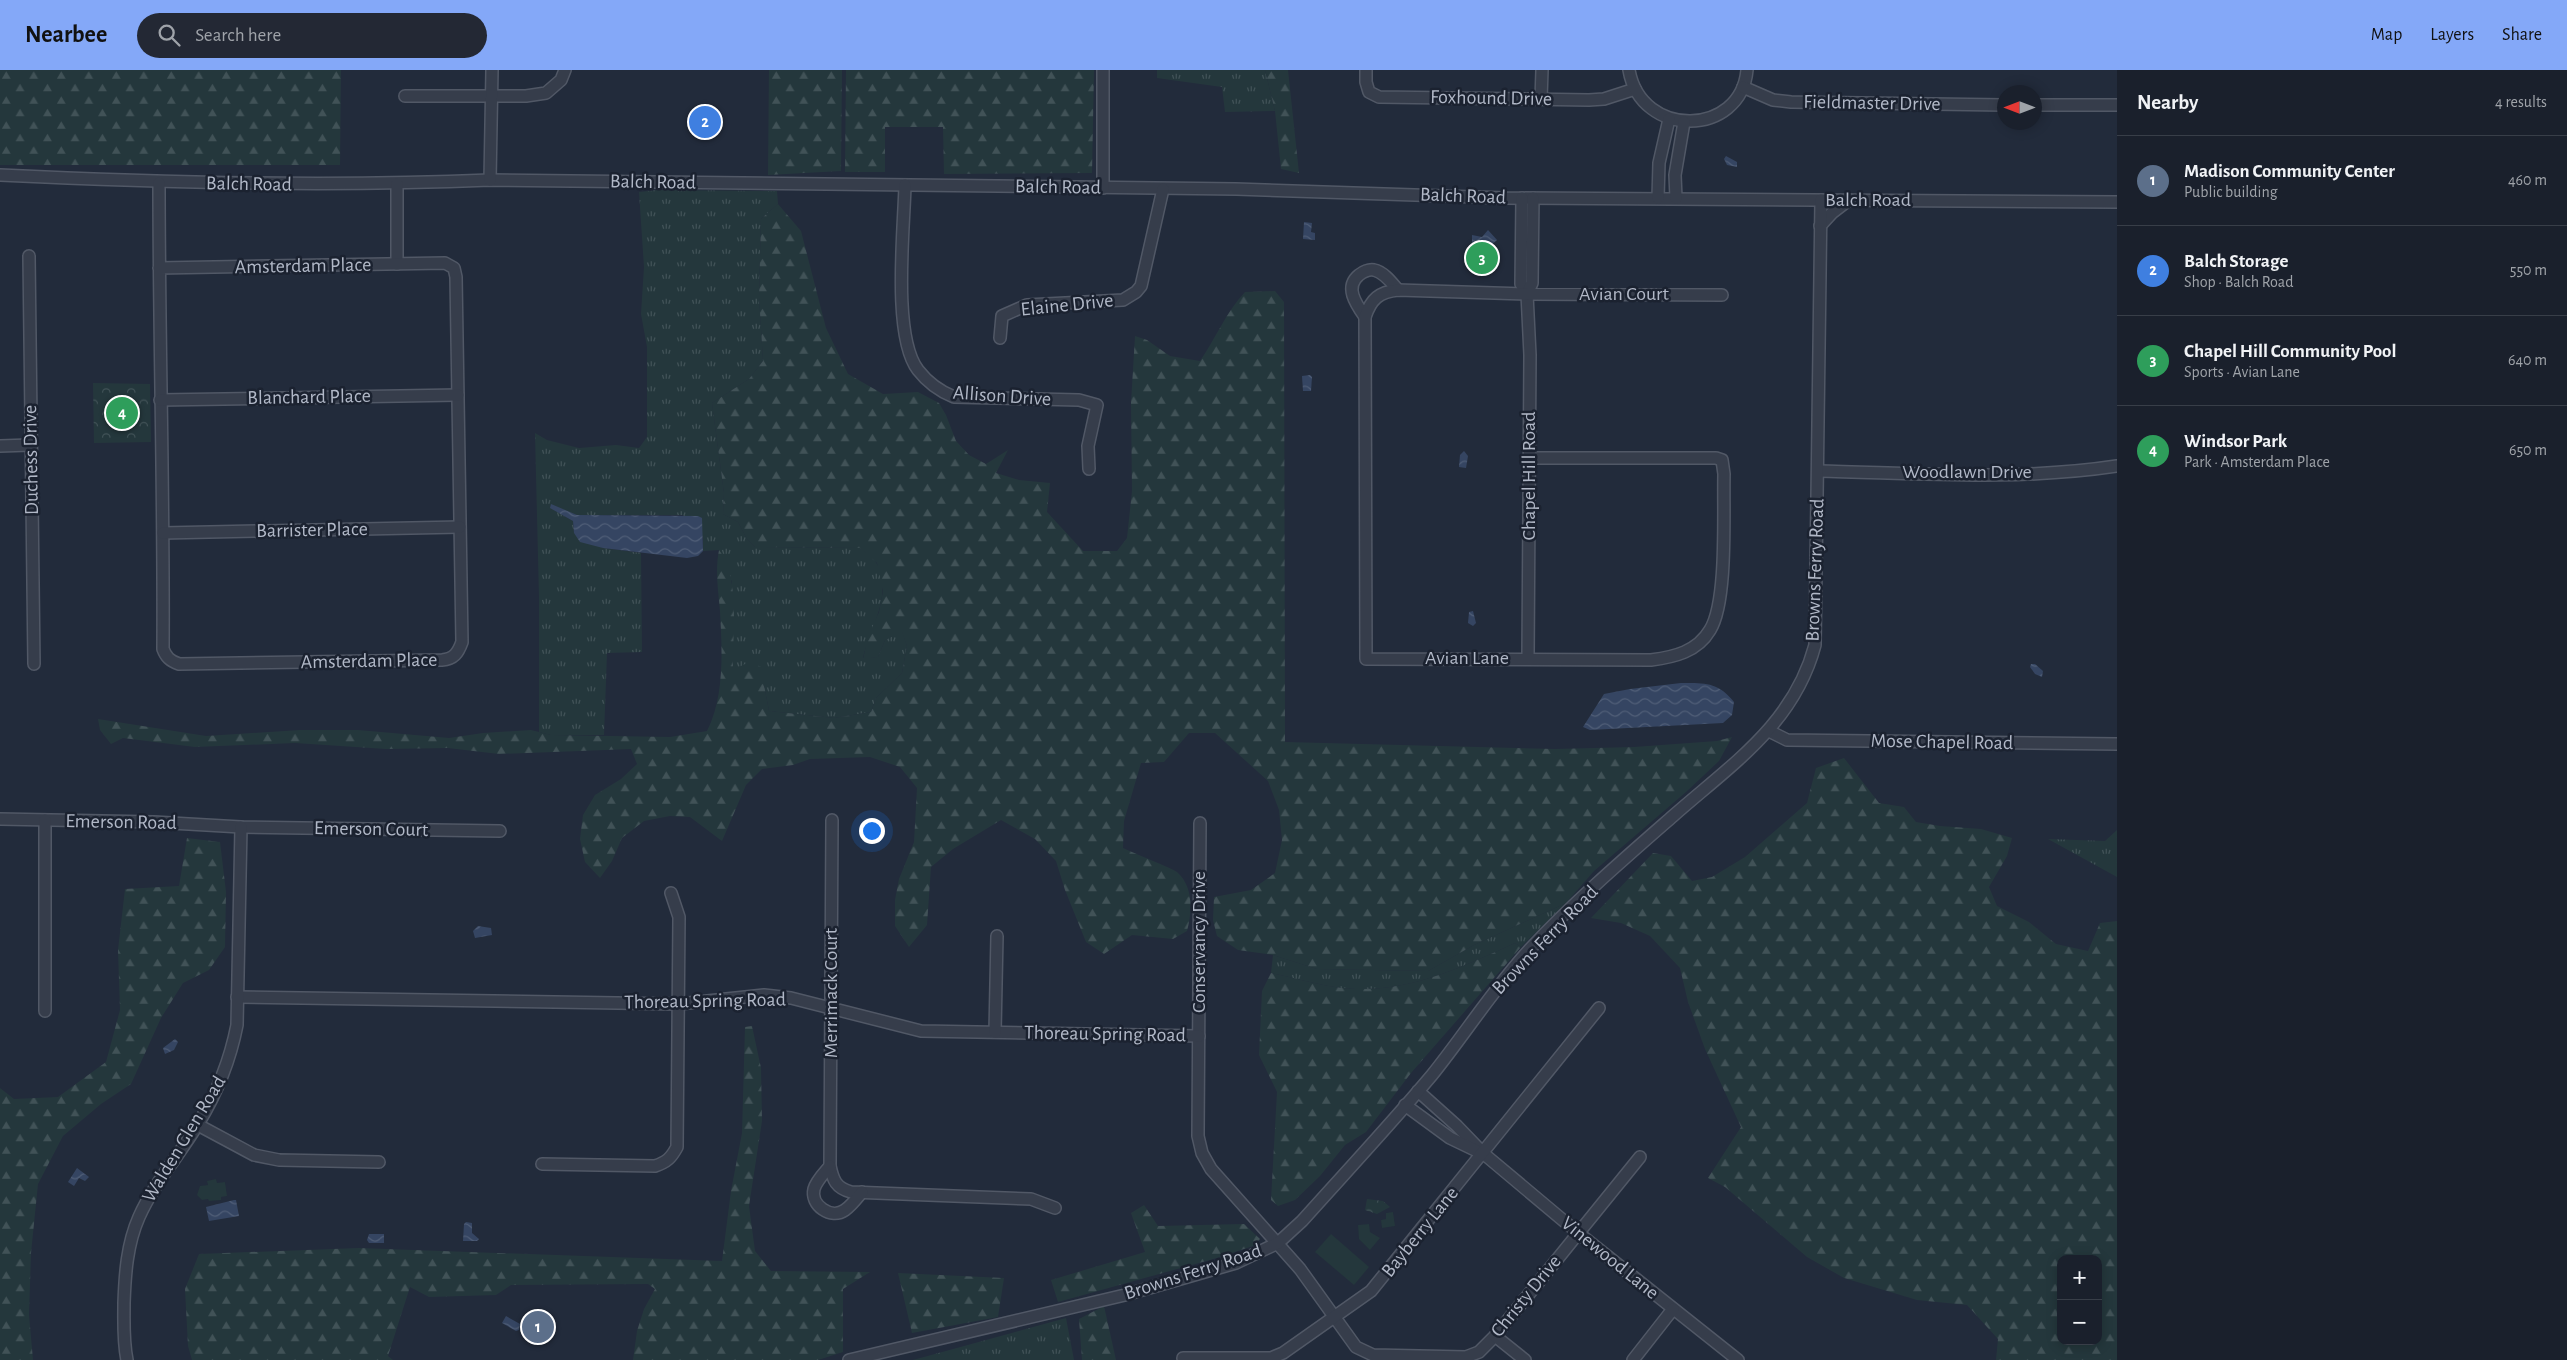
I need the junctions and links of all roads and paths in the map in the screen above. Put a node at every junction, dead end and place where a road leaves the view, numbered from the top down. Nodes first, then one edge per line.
1 (492, 70) edge
2 (565, 70) edge
3 (1103, 70) edge
4 (1366, 70) edge
5 (1542, 70) edge
6 (1629, 70) edge
7 (1747, 70) edge
8 (1742, 88) junction
9 (1635, 89) junction
10 (492, 95) junction
11 (405, 96) dead end
12 (1541, 99) junction
13 (1997, 105) edge
14 (2042, 105) edge
15 (2117, 105) edge
16 (1669, 120) junction
17 (1684, 122) junction
18 (0, 175) edge
19 (490, 180) junction
20 (159, 183) junction
21 (397, 184) junction
22 (905, 185) junction
23 (1103, 188) junction
24 (1163, 189) junction
25 (1528, 198) junction
26 (1658, 198) junction
27 (1676, 198) junction
28 (1821, 200) junction
29 (1849, 200) junction
30 (2117, 202) edge
31 (1820, 226) junction
32 (29, 256) dead end
33 (397, 264) junction
34 (159, 268) junction
35 (1398, 290) junction
36 (1527, 294) junction
37 (1722, 295) dead end
38 (1364, 317) junction
39 (1000, 338) dead end
40 (458, 395) junction
41 (160, 400) junction
42 (30, 445) junction
43 (0, 446) edge
44 (1529, 458) junction
45 (2117, 466) edge
46 (1089, 469) dead end
47 (1818, 471) junction
48 (460, 527) junction
49 (163, 533) junction
50 (1528, 658) junction
51 (34, 664) dead end
52 (1769, 731) junction
53 (2117, 744) edge
54 (0, 819) edge
55 (45, 820) junction
56 (832, 820) dead end
57 (1200, 823) dead end
58 (241, 827) junction
59 (500, 831) dead end
60 (671, 893) dead end
61 (997, 936) dead end
62 (238, 997) junction
63 (679, 1004) junction
64 (831, 1007) junction
65 (1599, 1008) dead end
66 (45, 1011) dead end
67 (995, 1032) junction
68 (1199, 1036) junction
69 (1418, 1090) junction
70 (1405, 1105) junction
71 (198, 1124) junction
72 (1484, 1154) junction
73 (1640, 1157) dead end
74 (379, 1162) dead end
75 (542, 1164) dead end
76 (830, 1166) junction
77 (862, 1192) junction
78 (1055, 1208) dead end
79 (1578, 1232) junction
80 (1278, 1243) junction
81 (1673, 1309) junction
82 (1334, 1316) junction
83 (1495, 1336) junction
84 (1183, 1358) dead end
85 (127, 1360) edge
86 (849, 1360) edge
87 (1526, 1360) edge
88 (1633, 1360) edge
89 (1738, 1360) edge

1 - 10 street
2 - 10 street
3 - 23 street
4 - 12 street, Foxhound Drive
5 - 12 street
6 - 9 street
7 - 8 street
8 - 13 street, Fieldmaster Drive
8 - 17 street
9 - 12 street, Foxhound Drive
9 - 16 street
10 - 11 street
10 - 19 street
14 - 15 street
16 - 17 street
16 - 26 street
17 - 27 street
18 - 20 street, Balch Road
19 - 21 street, Balch Road
19 - 22 street, Balch Road
20 - 21 street, Balch Road
20 - 34 street, Amsterdam Place
21 - 33 street
22 - 23 street, Balch Road
22 - 46 street, Allison Drive
23 - 24 street, Balch Road
24 - 25 street, Balch Road
24 - 39 street, Elaine Drive
25 - 26 street, Balch Road
25 - 36 street, Chapel Hill Road
26 - 27 street, Balch Road
27 - 28 street, Balch Road
28 - 29 street, Balch Road
28 - 31 street, Browns Ferry Road
29 - 30 street, Balch Road
29 - 31 street
31 - 47 street, Browns Ferry Road
32 - 42 street, Duchess Drive
33 - 34 street, Amsterdam Place
33 - 40 street, Amsterdam Place
34 - 41 street, Amsterdam Place
35 - 36 street
35 - 38 street
35 - 38 street
36 - 37 street, Avian Court
36 - 44 street, Chapel Hill Road
38 - 50 street, Avian Lane
40 - 41 street, Blanchard Place
40 - 48 street, Amsterdam Place
41 - 49 street, Amsterdam Place
42 - 43 street
42 - 51 street, Duchess Drive
44 - 50 street, Chapel Hill Road
44 - 50 street, Avian Lane
45 - 47 street, Woodlawn Drive
47 - 52 street, Browns Ferry Road
48 - 49 street, Barrister Place
48 - 49 street, Amsterdam Place
52 - 53 street, Mose Chapel Road
52 - 69 street, Browns Ferry Road
54 - 55 street, Emerson Road
55 - 58 street, Emerson Road
55 - 66 street
56 - 64 street, Merrimack Court
57 - 68 street, Conservancy Drive
58 - 59 street, Emerson Court
58 - 62 street, Walden Glen Road
60 - 63 street
61 - 67 street
62 - 63 street, Thoreau Spring Road
62 - 71 street, Walden Glen Road
63 - 64 street, Thoreau Spring Road
63 - 75 street
64 - 67 street, Thoreau Spring Road
64 - 76 street, Merrimack Court
65 - 72 street, Bayberry Lane
67 - 68 street, Thoreau Spring Road
68 - 80 street, Conservancy Drive
69 - 70 street, Browns Ferry Road
69 - 72 street, Vinewood Lane
70 - 72 street, Vinewood Lane
70 - 80 street, Browns Ferry Road
71 - 74 street
71 - 85 street, Walden Glen Road
72 - 79 street, Vinewood Lane
72 - 82 street, Bayberry Lane
73 - 79 street, Christy Drive
76 - 77 street, Merrimack Court
76 - 77 street
77 - 78 street, Merrimack Court
79 - 81 street, Vinewood Lane
79 - 83 street, Christy Drive
80 - 82 street, Christy Drive
80 - 86 street, Browns Ferry Road
81 - 88 street
81 - 89 street, Vinewood Lane
82 - 83 street, Christy Drive
82 - 84 street, Bayberry Lane
83 - 87 street

